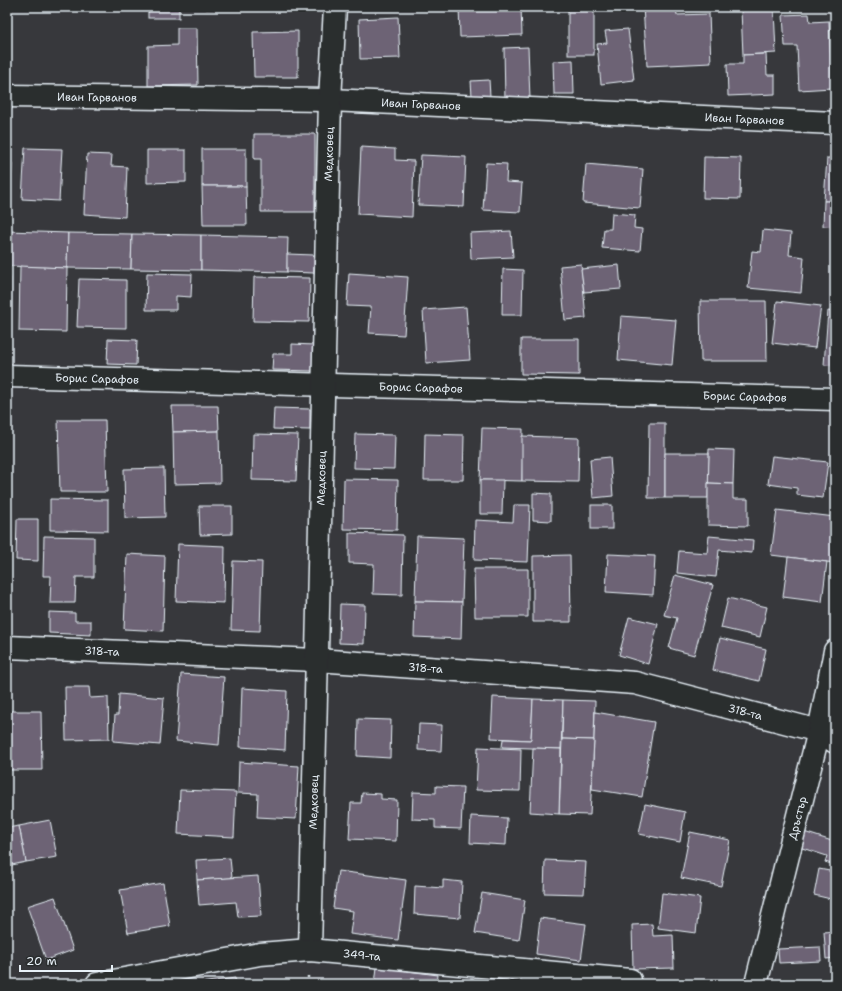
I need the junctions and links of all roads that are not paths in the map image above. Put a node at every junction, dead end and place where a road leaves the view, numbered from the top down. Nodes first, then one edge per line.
1 (335, 7) edge
2 (7, 96) edge
3 (330, 100) junction
4 (835, 123) edge
5 (7, 376) edge
6 (323, 384) junction
7 (835, 399) edge
8 (7, 647) edge
9 (835, 651) edge
10 (317, 660) junction
11 (827, 737) edge
12 (310, 950) junction
13 (630, 980) dead end
14 (97, 984) edge
15 (756, 984) edge

1 - 3 street, Медковец
2 - 3 street, Иван Гарванов
3 - 4 street, Иван Гарванов
3 - 6 street, Медковец
5 - 6 street, Борис Сарафов
6 - 7 street, Борис Сарафов
6 - 10 street, Медковец
8 - 10 street, 318-та
9 - 11 street, Дръстър
10 - 11 street, 318-та
10 - 12 street, Медковец
11 - 15 street, Дръстър
12 - 13 street, 349-та
12 - 14 street, 349-та

